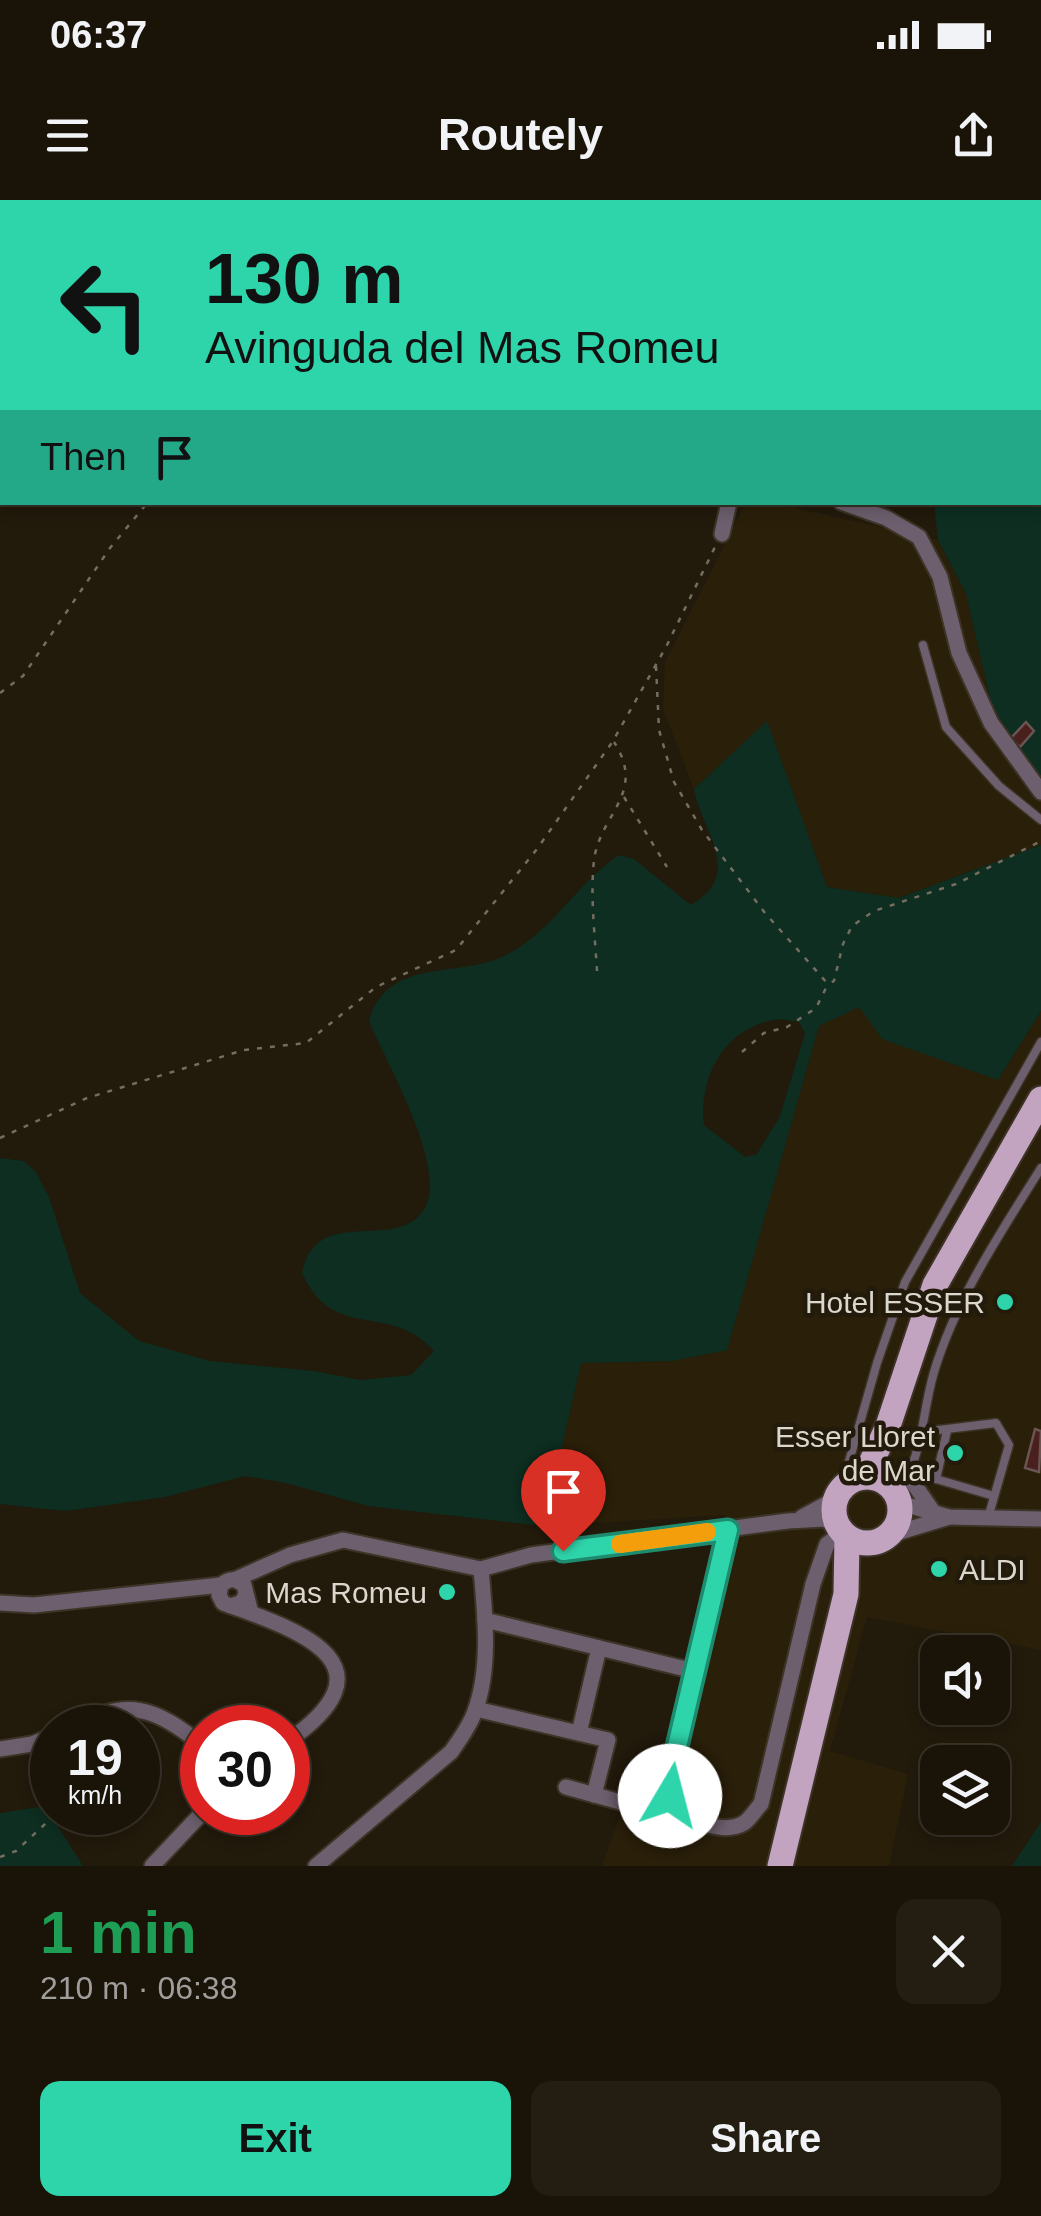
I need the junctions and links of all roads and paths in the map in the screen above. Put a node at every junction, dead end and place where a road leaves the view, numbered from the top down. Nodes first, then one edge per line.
1 (146, 505) edge
2 (728, 505) edge
3 (849, 505) edge
4 (722, 534) joint
5 (922, 645) dead end
6 (656, 665) junction
7 (0, 693) edge
8 (613, 741) junction
9 (1041, 792) edge
10 (623, 796) junction
11 (1041, 820) edge
12 (1041, 841) edge
13 (666, 867) dead end
14 (597, 971) dead end
15 (828, 984) junction
16 (1041, 1042) edge
17 (742, 1052) dead end
18 (1041, 1099) edge
19 (0, 1138) edge
20 (1041, 1168) edge
21 (888, 1426) junction
22 (922, 1432) junction
23 (947, 1432) junction
24 (936, 1479) junction
25 (902, 1485) junction
26 (994, 1496) junction
27 (844, 1509) junction
28 (941, 1515) junction
29 (988, 1518) junction
30 (1041, 1519) edge
31 (788, 1521) junction
32 (728, 1530) junction
33 (882, 1539) junction
34 (481, 1569) junction
35 (236, 1588) junction
36 (846, 1594) junction
37 (0, 1603) edge
38 (486, 1620) junction
39 (599, 1648) junction
40 (694, 1671) junction
41 (476, 1709) junction
42 (310, 1726) edge
43 (578, 1733) junction
44 (30, 1744) edge
45 (0, 1748) edge
46 (666, 1782) junction
47 (566, 1787) dead end
48 (594, 1795) junction
49 (33, 1835) edge
50 (181, 1835) edge
51 (0, 1857) edge
52 (152, 1866) edge
53 (316, 1866) edge
54 (780, 1866) edge

1 - 7 path
2 - 4 street
3 - 9 street
4 - 6 path
5 - 11 lane
6 - 8 path
6 - 15 path
8 - 10 path
8 - 19 path
10 - 13 path
10 - 14 path
12 - 15 path
15 - 17 path
16 - 27 lane
18 - 21 main road
20 - 22 lane
21 - 25 main road
21 - 27 main road
22 - 23 lane
22 - 25 lane
23 - 24 lane
23 - 26 lane
24 - 25 lane
24 - 26 lane
25 - 27 main road
25 - 28 street
25 - 28 street
25 - 33 main road
26 - 29 lane
27 - 31 street
27 - 31 street
27 - 33 main road
27 - 36 main road
27 - 46 street
28 - 29 street
28 - 33 street
29 - 30 street
31 - 32 street
32 - 34 street
32 - 40 street
33 - 36 main road
34 - 35 street
34 - 38 street
35 - 37 street
35 - 42 street
36 - 54 main road
38 - 39 street
38 - 41 street
39 - 40 street
39 - 43 street
40 - 46 street
41 - 43 street
41 - 53 street
43 - 48 street
44 - 45 street
46 - 48 street
47 - 48 street
49 - 51 path
50 - 52 street

